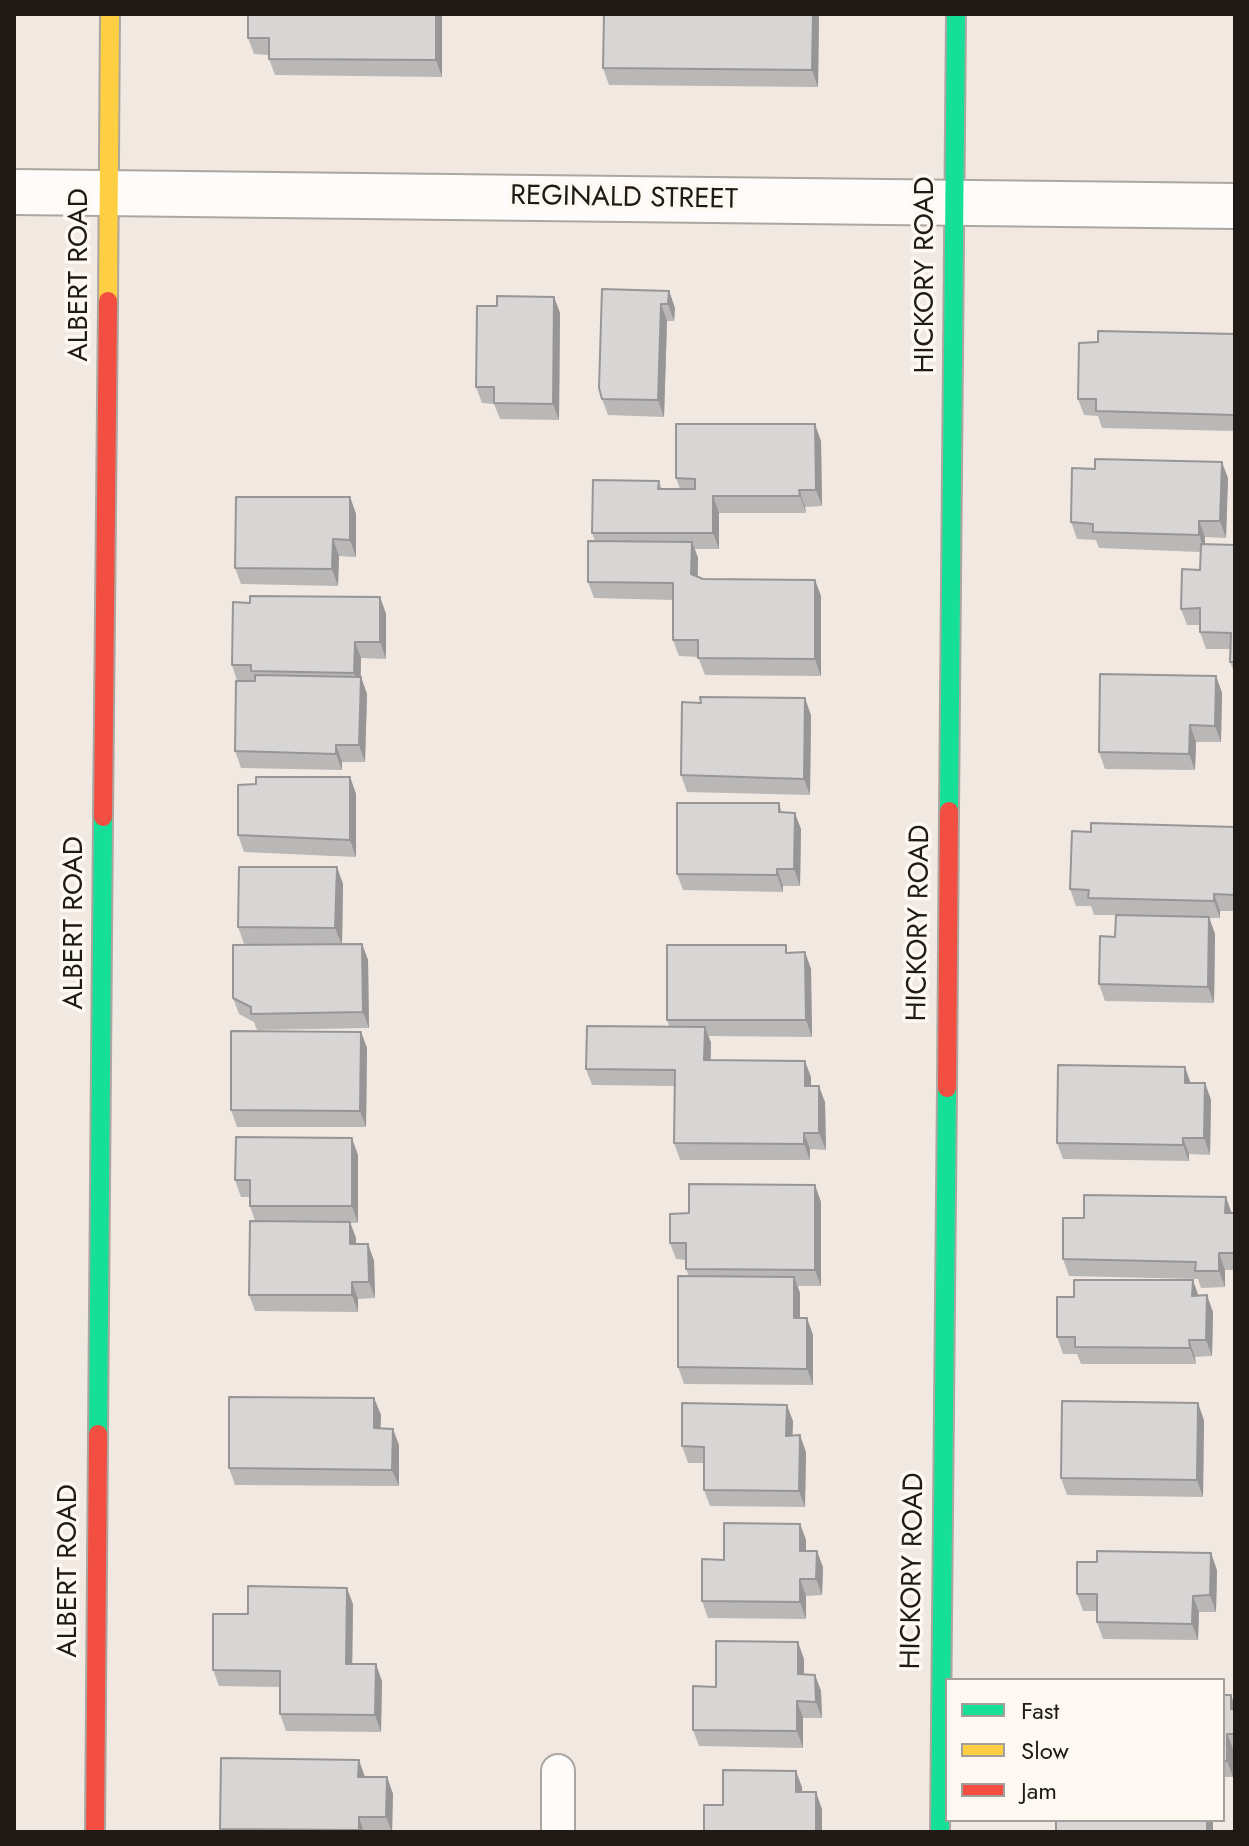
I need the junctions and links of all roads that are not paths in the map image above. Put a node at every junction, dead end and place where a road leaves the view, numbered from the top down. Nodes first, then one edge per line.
1 (110, 14) edge
2 (956, 14) edge
3 (14, 192) edge
4 (109, 194) junction
5 (954, 202) junction
6 (1235, 206) edge
7 (558, 1771) dead end
8 (95, 1832) edge
9 (558, 1832) edge
10 (940, 1832) edge

1 - 4 street, ALBERT ROAD
2 - 5 street, HICKORY ROAD
3 - 4 street, REGINALD STREET
4 - 5 street, REGINALD STREET
4 - 8 street, ALBERT ROAD
5 - 6 street, REGINALD STREET
5 - 10 street, HICKORY ROAD
7 - 9 lane

